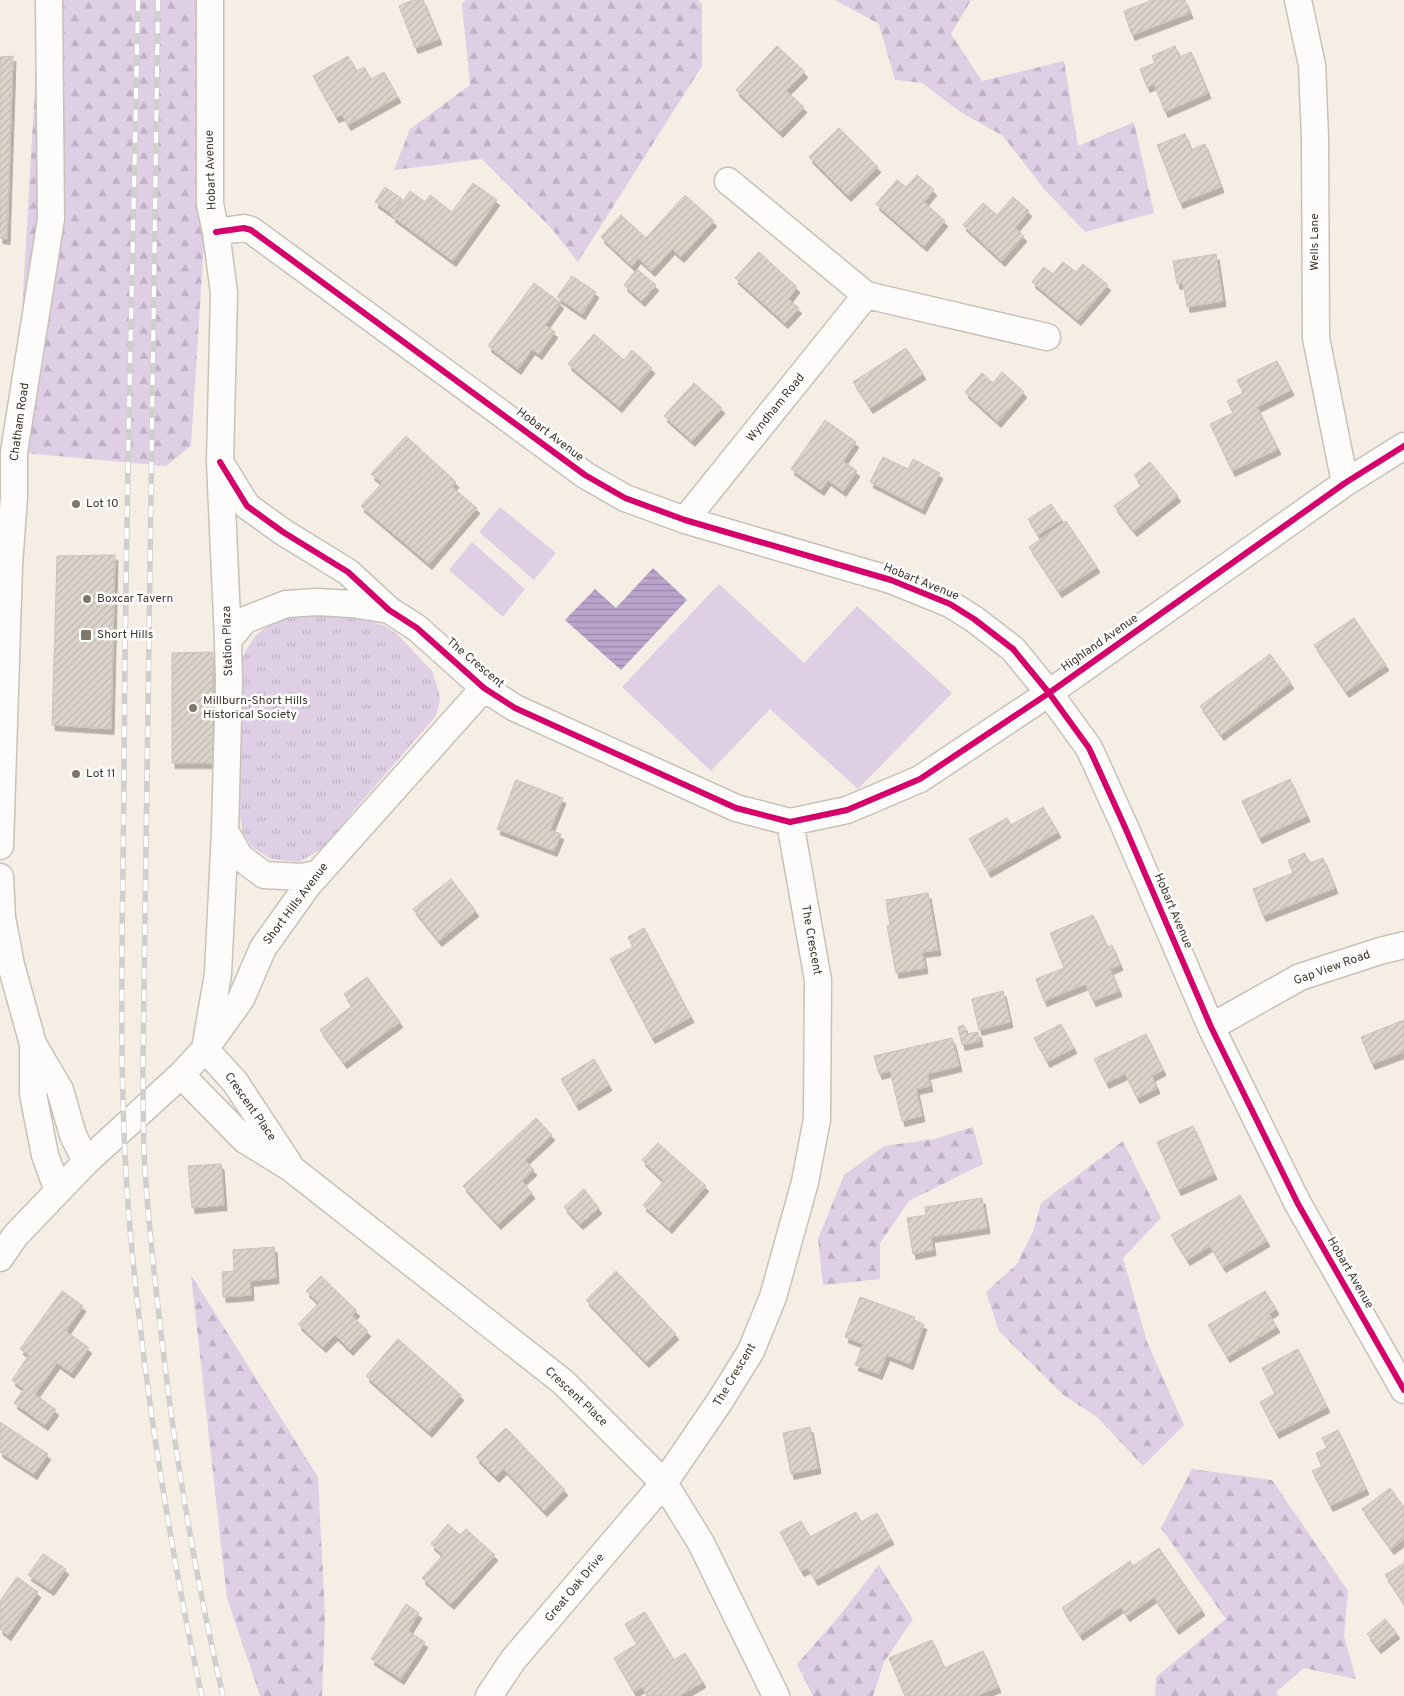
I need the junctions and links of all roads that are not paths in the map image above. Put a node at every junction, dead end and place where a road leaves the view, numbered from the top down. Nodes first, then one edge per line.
1 (49, 0) edge
2 (210, 0) edge
3 (1298, 0) edge
4 (728, 181) dead end
5 (216, 232) junction
6 (866, 295) junction
7 (1047, 337) dead end
8 (1404, 446) edge
9 (220, 462) junction
10 (1345, 483) junction
11 (685, 520) junction
12 (389, 610) junction
13 (228, 640) junction
14 (484, 688) junction
15 (1049, 693) junction
16 (790, 822) junction
17 (225, 831) junction
18 (0, 846) edge
19 (317, 874) junction
20 (0, 877) edge
21 (1404, 945) edge
22 (5, 967) edge
23 (1211, 1027) junction
24 (32, 1044) junction
25 (205, 1049) junction
26 (181, 1075) junction
27 (86, 1162) junction
28 (292, 1169) junction
29 (58, 1191) junction
30 (0, 1258) edge
31 (1404, 1390) edge
32 (664, 1483) junction
33 (489, 1696) edge
34 (776, 1696) edge

1 - 18 street, Chatham Road
2 - 5 street, Hobart Avenue
3 - 10 street, Wells Lane
4 - 6 street
5 - 9 street, Station Plaza
5 - 11 street, Hobart Avenue
6 - 7 street
6 - 11 street, Wyndham Road
8 - 10 street, Highland Avenue
9 - 12 street, The Crescent
9 - 13 street, Station Plaza
10 - 15 street, Highland Avenue
11 - 15 street, Hobart Avenue
12 - 13 street, The Crescent
12 - 14 street, The Crescent
13 - 17 street, Station Plaza
14 - 16 street, The Crescent
14 - 19 street, Short Hills Avenue
15 - 16 street, Highland Avenue
15 - 23 street, Hobart Avenue
16 - 32 street, The Crescent
17 - 19 street
17 - 25 street, Station Plaza
19 - 25 street, Short Hills Avenue
20 - 22 street
21 - 23 street, Gap View Road
22 - 24 street
23 - 31 street, Hobart Avenue
24 - 27 street
24 - 29 street
25 - 26 street, Short Hills Avenue
25 - 28 street, Crescent Place
26 - 27 street, Short Hills Avenue
26 - 28 street, Crescent Place
27 - 29 street, Short Hills Avenue
28 - 32 street, Crescent Place
29 - 30 street, Short Hills Avenue
32 - 33 street, Great Oak Drive
32 - 34 street, Crescent Place

